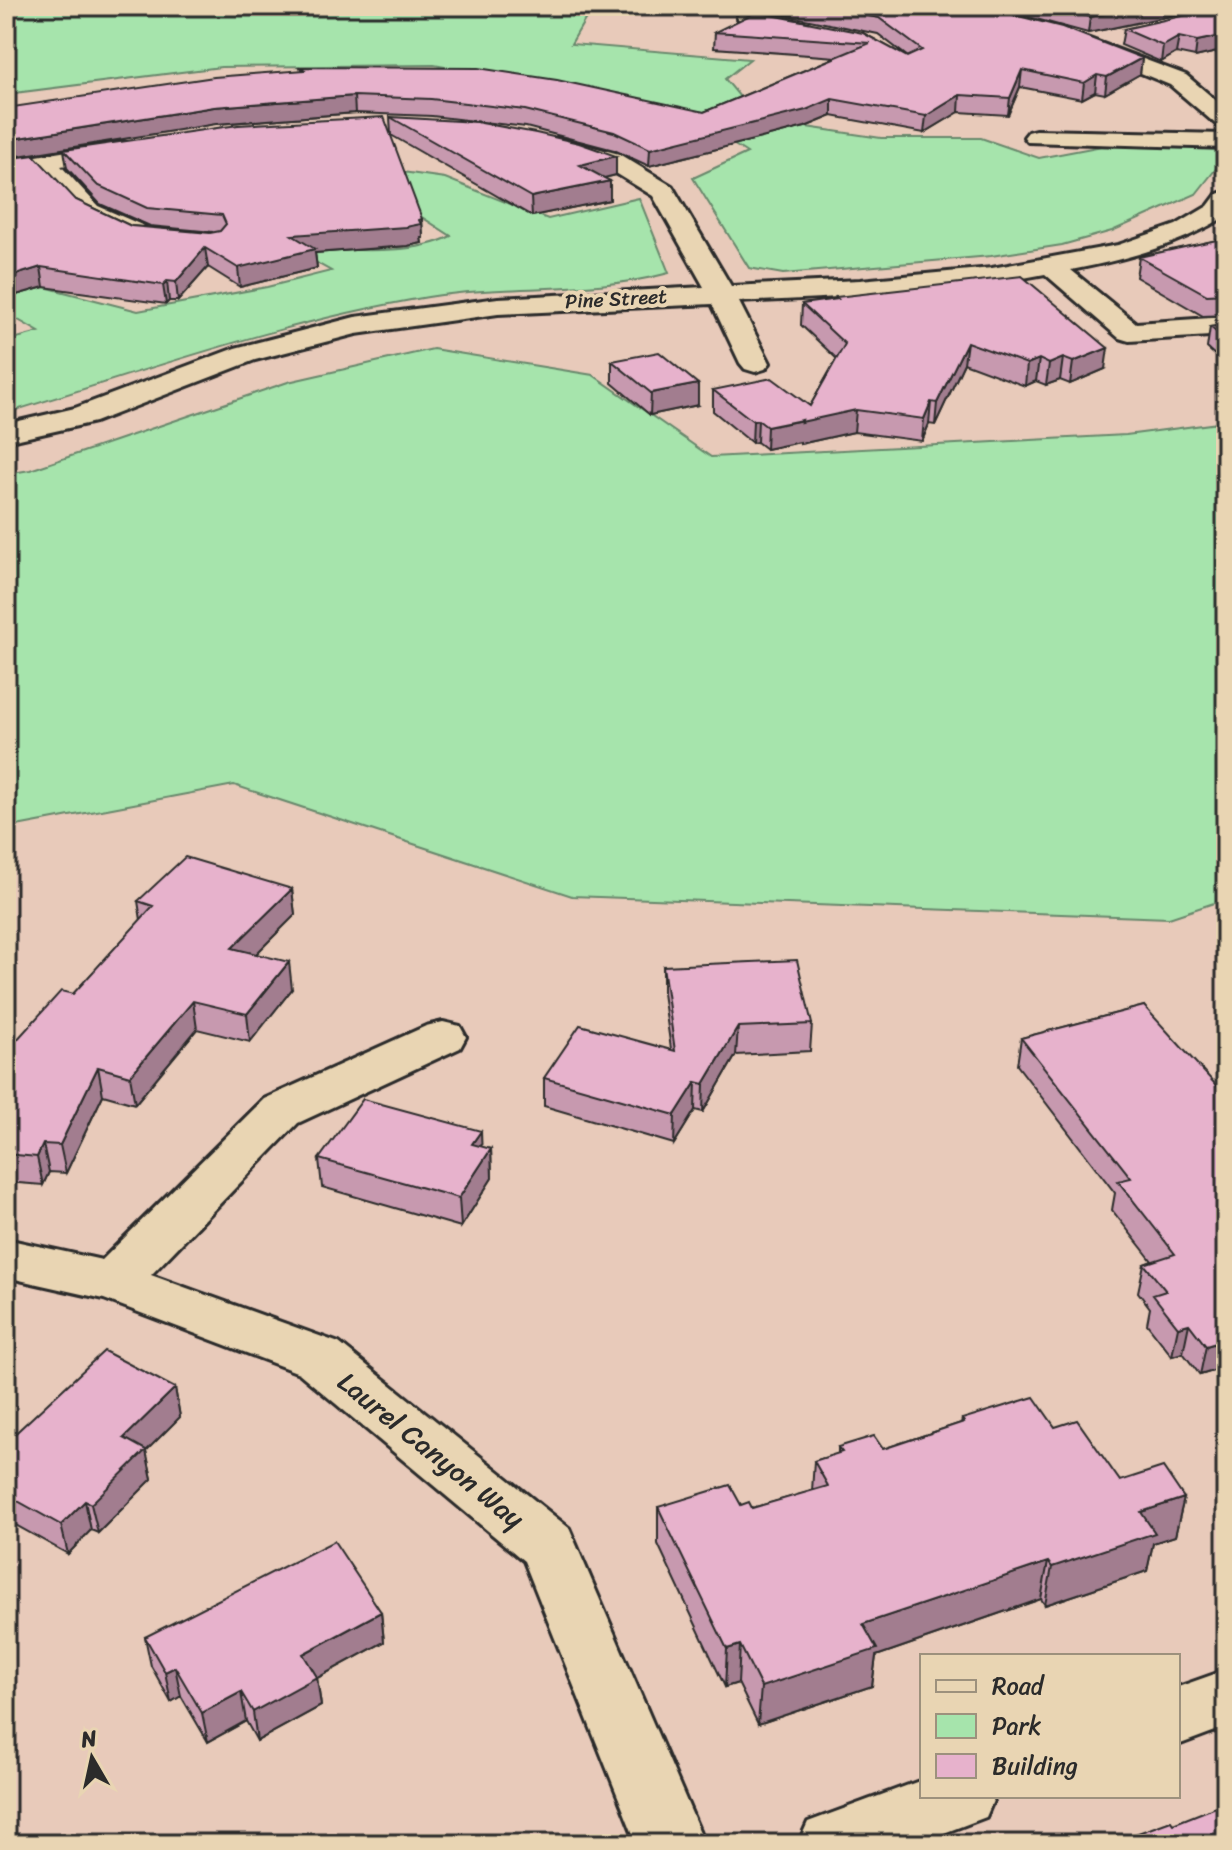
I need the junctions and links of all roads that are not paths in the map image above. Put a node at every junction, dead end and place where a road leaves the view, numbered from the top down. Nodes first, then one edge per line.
1 (759, 6) edge
2 (824, 32) edge
3 (1128, 34) edge
4 (1226, 121) edge
5 (530, 137) edge
6 (1036, 137) dead end
7 (1226, 141) edge
8 (148, 144) edge
9 (44, 162) junction
10 (6, 168) edge
11 (1226, 199) edge
12 (158, 237) edge
13 (1052, 267) junction
14 (721, 293) junction
15 (1226, 326) edge
16 (755, 363) dead end
17 (6, 433) edge
18 (443, 1037) dead end
19 (6, 1258) edge
20 (113, 1282) junction
21 (1226, 1698) edge
22 (1180, 1715) edge
23 (957, 1798) edge
24 (671, 1844) edge
25 (832, 1844) edge

1 - 2 street
3 - 4 street
5 - 14 street
6 - 7 street
8 - 9 street
9 - 10 street
9 - 12 street
11 - 13 street, Pine Street
13 - 14 street, Pine Street
13 - 15 street
14 - 16 street
14 - 17 street, Pine Street
18 - 20 street
19 - 20 street, Laurel Canyon Way
20 - 24 street, Laurel Canyon Way
21 - 22 street
23 - 25 street

